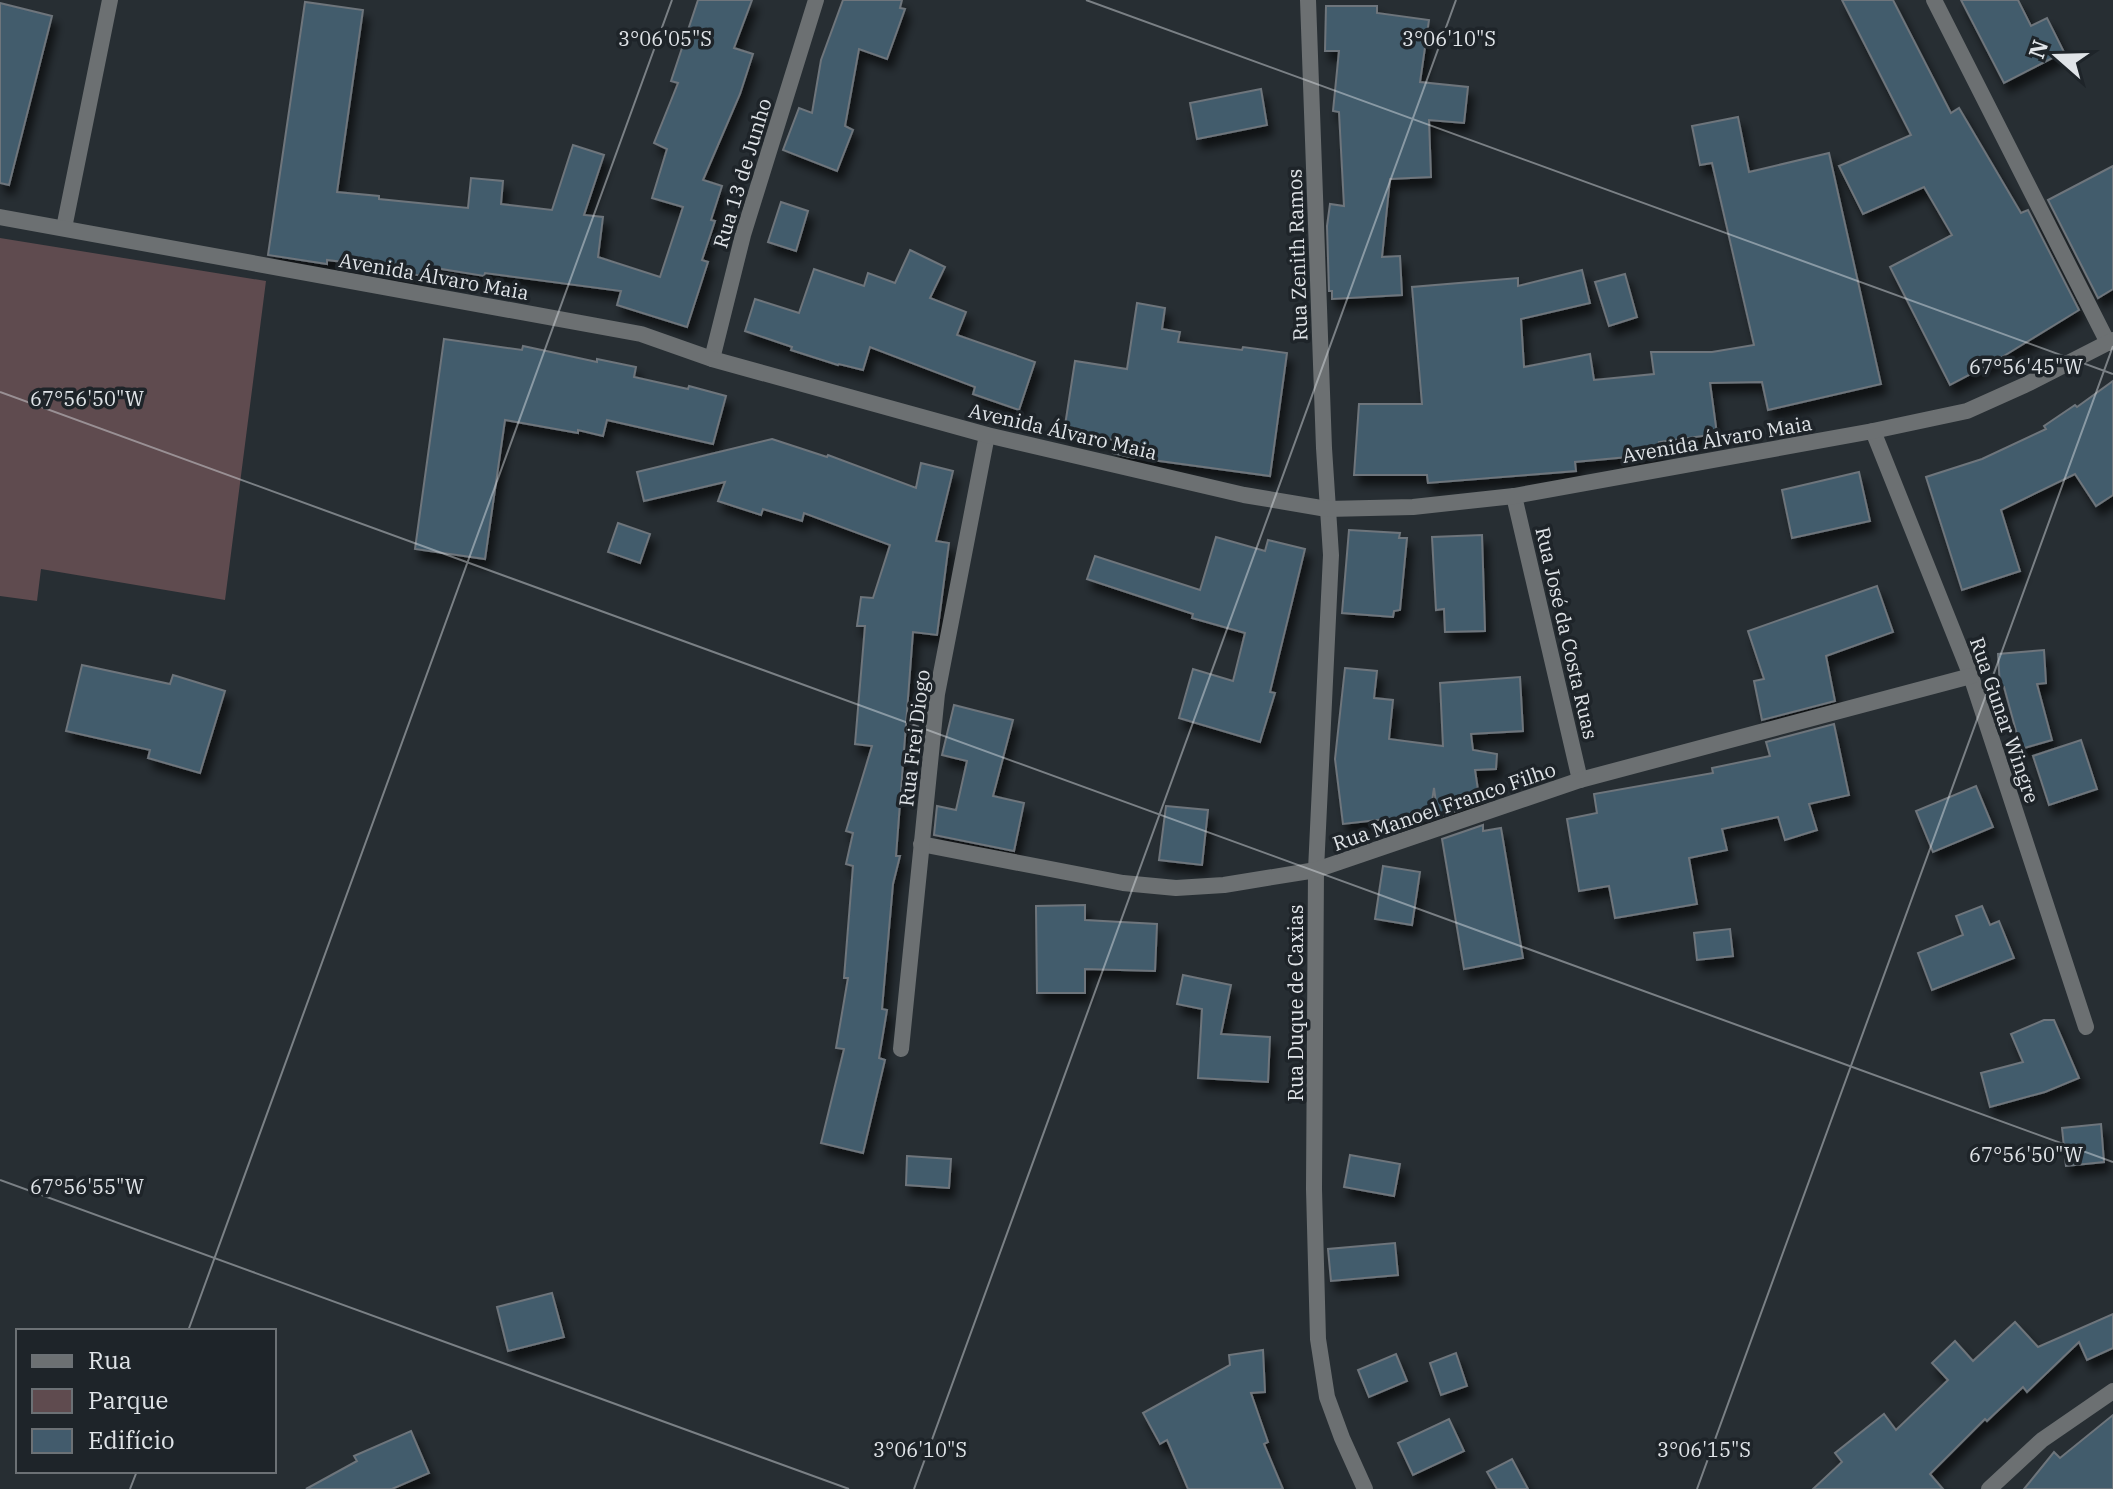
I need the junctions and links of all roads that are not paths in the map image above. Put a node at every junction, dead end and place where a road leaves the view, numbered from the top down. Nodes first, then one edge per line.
1 (110, 0) edge
2 (816, 0) edge
3 (1308, 0) edge
4 (1934, 0) edge
5 (0, 217) edge
6 (64, 228) junction
7 (2110, 341) edge
8 (712, 359) junction
9 (1873, 431) junction
10 (987, 435) junction
11 (1514, 496) junction
12 (1327, 509) junction
13 (1971, 676) junction
14 (1580, 780) junction
15 (921, 844) junction
16 (1316, 870) junction
17 (2086, 1027) dead end
18 (901, 1049) dead end
19 (2113, 1391) edge
20 (1365, 1489) edge
21 (1989, 1489) edge

1 - 6 street
2 - 8 street, Rua 13 de Junho
3 - 12 street, Rua Zenith Ramos
4 - 7 street
5 - 6 street, Avenida Álvaro Maia
6 - 8 street, Avenida Álvaro Maia
7 - 9 street, Avenida Álvaro Maia
8 - 10 street, Avenida Álvaro Maia
9 - 11 street, Avenida Álvaro Maia
9 - 13 street, Rua Gunar Wingre
10 - 12 street, Avenida Álvaro Maia
10 - 15 street, Rua Frei Diogo
11 - 12 street, Avenida Álvaro Maia
11 - 14 street, Rua José da Costa Ruas
12 - 16 street, Rua Duque de Caxias
13 - 14 street, Rua Manoel Franco Filho
13 - 17 street, Rua Gunar Wingre
14 - 16 street, Rua Manoel Franco Filho
15 - 16 street, Rua Manoel Franco Filho
15 - 18 street, Rua Frei Diogo
16 - 20 street, Rua Duque de Caxias
19 - 21 street

